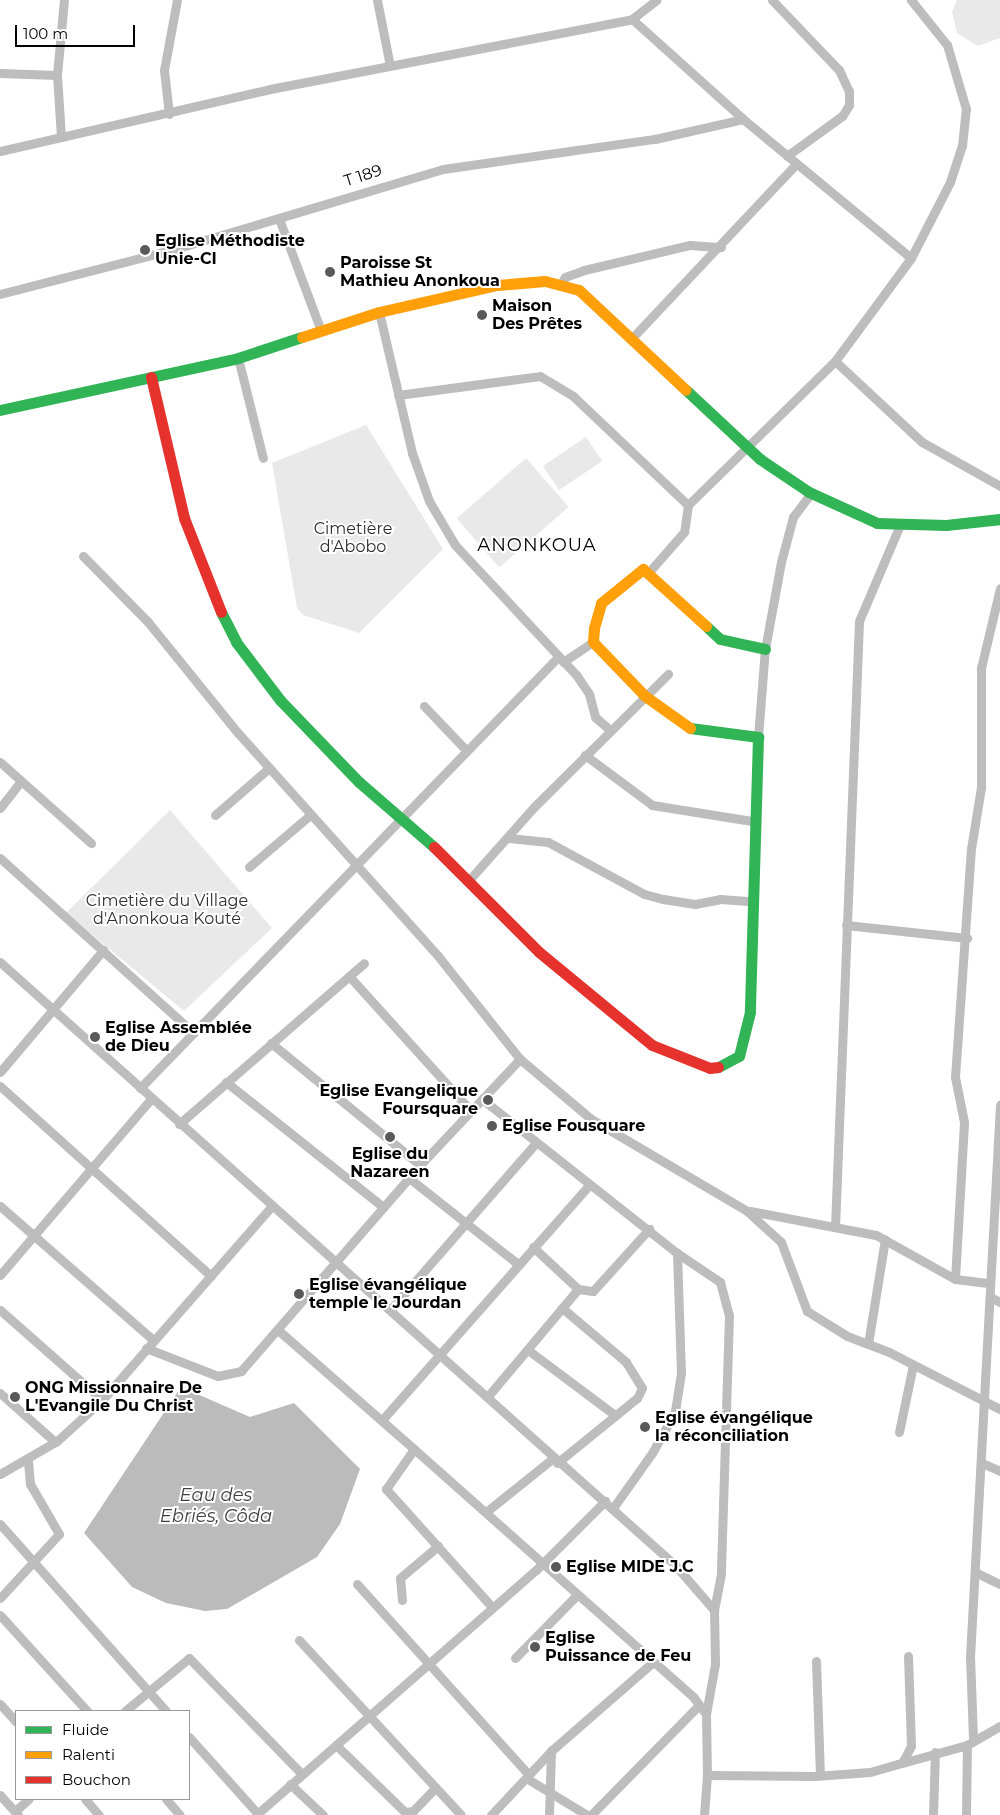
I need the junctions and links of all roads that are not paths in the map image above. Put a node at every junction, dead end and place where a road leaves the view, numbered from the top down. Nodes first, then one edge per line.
1 (64, 0) edge
2 (177, 0) edge
3 (377, 0) edge
4 (656, 0) edge
5 (772, 0) edge
6 (911, 0) edge
7 (632, 19) junction
8 (390, 66) junction
9 (0, 73) edge
10 (57, 75) junction
11 (169, 114) junction
12 (743, 119) junction
13 (61, 138) junction
14 (0, 151) edge
15 (787, 156) junction
16 (796, 164) junction
17 (280, 220) junction
18 (721, 247) junction
19 (911, 258) junction
20 (561, 284) junction
21 (0, 294) edge
22 (379, 312) junction
23 (320, 328) junction
24 (633, 337) junction
25 (238, 358) junction
26 (835, 361) junction
27 (151, 377) junction
28 (398, 395) junction
29 (0, 410) edge
30 (749, 448) junction
31 (263, 458) dead end
32 (1000, 486) edge
33 (811, 493) junction
34 (688, 505) junction
35 (1000, 519) edge
36 (900, 525) junction
37 (83, 556) dead end
38 (649, 572) junction
39 (1000, 588) edge
40 (593, 642) junction
41 (764, 649) junction
42 (560, 660) junction
43 (668, 674) dead end
44 (645, 696) junction
45 (424, 706) dead end
46 (610, 730) junction
47 (758, 737) junction
48 (467, 751) junction
49 (586, 755) junction
50 (0, 762) edge
51 (268, 768) junction
52 (20, 782) junction
53 (0, 808) edge
54 (215, 815) dead end
55 (310, 815) junction
56 (401, 819) junction
57 (752, 822) junction
58 (509, 838) junction
59 (91, 842) dead end
60 (0, 858) edge
61 (249, 867) dead end
62 (355, 867) junction
63 (470, 879) junction
64 (751, 901) junction
65 (846, 925) junction
66 (967, 938) junction
67 (103, 950) junction
68 (0, 962) edge
69 (364, 962) dead end
70 (349, 976) junction
71 (54, 1008) junction
72 (194, 1033) junction
73 (271, 1043) junction
74 (520, 1059) junction
75 (0, 1072) edge
76 (226, 1082) junction
77 (0, 1086) edge
78 (140, 1088) junction
79 (482, 1099) junction
80 (152, 1100) junction
81 (1000, 1105) edge
82 (471, 1112) junction
83 (179, 1124) junction
84 (535, 1144) junction
85 (420, 1165) junction
86 (93, 1170) junction
87 (409, 1178) junction
88 (588, 1186) junction
89 (0, 1206) edge
90 (272, 1206) junction
91 (383, 1207) junction
92 (747, 1211) junction
93 (466, 1223) junction
94 (835, 1227) junction
95 (649, 1229) junction
96 (34, 1237) junction
97 (885, 1239) junction
98 (534, 1246) junction
99 (996, 1250) edge
100 (677, 1253) junction
101 (336, 1261) junction
102 (518, 1264) junction
103 (0, 1275) edge
104 (211, 1276) junction
105 (955, 1280) junction
106 (990, 1283) junction
107 (578, 1289) junction
108 (990, 1297) junction
109 (1000, 1302) edge
110 (562, 1308) junction
111 (391, 1309) junction
112 (0, 1310) edge
113 (278, 1330) junction
114 (153, 1340) junction
115 (868, 1344) junction
116 (146, 1348) junction
117 (528, 1350) junction
118 (439, 1351) junction
119 (913, 1365) junction
120 (488, 1395) junction
121 (2, 1398) edge
122 (102, 1400) junction
123 (985, 1403) junction
124 (1000, 1409) edge
125 (615, 1416) junction
126 (382, 1420) junction
127 (899, 1432) dead end
128 (55, 1442) junction
129 (414, 1449) junction
130 (28, 1458) junction
131 (555, 1461) junction
132 (982, 1463) junction
133 (1000, 1471) edge
134 (0, 1474) edge
135 (605, 1501) junction
136 (613, 1508) junction
137 (486, 1512) junction
138 (0, 1524) edge
139 (438, 1546) junction
140 (35, 1563) junction
141 (542, 1564) junction
142 (977, 1573) junction
143 (357, 1584) dead end
144 (1000, 1584) edge
145 (577, 1595) junction
146 (0, 1598) edge
147 (402, 1600) dead end
148 (492, 1607) junction
149 (714, 1610) junction
150 (0, 1615) edge
151 (298, 1640) dead end
152 (908, 1656) dead end
153 (515, 1658) dead end
154 (816, 1661) dead end
155 (653, 1662) junction
156 (426, 1665) junction
157 (148, 1691) junction
158 (0, 1704) edge
159 (699, 1705) junction
160 (86, 1710) edge
161 (126, 1710) edge
162 (165, 1710) edge
163 (706, 1714) junction
164 (367, 1718) junction
165 (15, 1721) edge
166 (1000, 1726) edge
167 (190, 1738) edge
168 (970, 1742) junction
169 (336, 1745) junction
170 (551, 1752) junction
171 (935, 1752) junction
172 (902, 1763) junction
173 (302, 1774) junction
174 (820, 1775) junction
175 (706, 1776) junction
176 (527, 1777) junction
177 (290, 1784) junction
178 (435, 1788) junction
179 (550, 1792) junction
180 (0, 1795) edge
181 (28, 1800) edge
182 (86, 1800) edge
183 (167, 1800) edge
184 (16, 1813) edge
185 (257, 1814) edge
186 (99, 1815) edge
187 (180, 1815) edge
188 (323, 1815) edge
189 (461, 1815) edge
190 (491, 1815) edge
191 (549, 1815) edge
192 (589, 1815) edge
193 (704, 1815) edge
194 (933, 1815) edge
195 (966, 1815) edge

1 - 10 street
2 - 11 street
3 - 8 street
4 - 7 street
5 - 15 street
6 - 19 street
7 - 8 street
7 - 12 street
8 - 11 street
9 - 10 street
10 - 13 street
11 - 13 street
12 - 15 street
12 - 17 street, T 189
13 - 14 street
15 - 16 street
16 - 18 street
16 - 19 street
17 - 21 street, T 189
17 - 23 street
18 - 20 street
18 - 24 street
19 - 26 street
20 - 22 street
20 - 24 street
22 - 23 street
22 - 28 street
23 - 25 street
24 - 30 street
25 - 27 street
25 - 31 street
26 - 30 street
26 - 32 street
27 - 29 street
27 - 56 street
28 - 34 street
28 - 42 street
30 - 33 street
30 - 34 street
33 - 36 street
33 - 41 street
34 - 38 street
35 - 36 street
36 - 65 street
37 - 51 street
38 - 40 street
38 - 41 street
39 - 66 street
40 - 42 street
40 - 44 street
41 - 47 street
42 - 46 street
42 - 48 street
43 - 44 street
44 - 46 street
44 - 47 street
45 - 48 street
46 - 49 street
47 - 57 street
48 - 56 street
49 - 57 street
49 - 58 street
50 - 52 street
51 - 54 street
51 - 55 street
52 - 53 street
52 - 59 street
55 - 61 street
55 - 62 street
56 - 62 street
56 - 63 street
57 - 64 street
58 - 63 street
58 - 64 street
60 - 67 street
62 - 72 street
62 - 74 street
63 - 64 street
65 - 66 street
65 - 94 street
66 - 105 street
67 - 71 street
67 - 72 street
68 - 71 street
69 - 70 street
70 - 73 street
70 - 82 street
71 - 75 street
71 - 78 street
72 - 78 street
73 - 76 street
73 - 85 street
74 - 79 street
74 - 92 street
76 - 83 street
76 - 91 street
77 - 86 street
78 - 80 street
79 - 82 street
79 - 84 street
80 - 83 street
80 - 86 street
81 - 99 street
82 - 85 street
83 - 90 street
84 - 88 street
84 - 93 street
85 - 87 street
86 - 96 street
86 - 104 street
87 - 91 street
87 - 93 street
88 - 95 street
88 - 98 street
89 - 96 street
90 - 101 street
90 - 104 street
91 - 101 street
92 - 94 street
92 - 115 street
93 - 102 street
93 - 111 street
94 - 97 street
95 - 100 street
95 - 107 street
96 - 103 street
96 - 114 street
97 - 105 street
97 - 115 street
98 - 102 street
98 - 107 street
99 - 106 street
100 - 136 street
100 - 149 street
101 - 111 street
101 - 113 street
102 - 118 street
104 - 114 street
105 - 106 street
106 - 108 street
107 - 110 street
108 - 109 street
108 - 123 street
110 - 117 street
110 - 125 street
111 - 118 street
112 - 122 street
113 - 116 street
113 - 126 street
114 - 116 street
115 - 119 street
116 - 122 street
117 - 120 street
117 - 125 street
118 - 120 street
118 - 126 street
119 - 123 street
119 - 127 street
120 - 131 street
121 - 128 street
122 - 128 street
123 - 124 street
123 - 132 street
125 - 131 street
126 - 129 street
128 - 130 street
129 - 137 street
129 - 139 street
130 - 134 street
130 - 140 street
131 - 135 street
131 - 137 street
132 - 133 street
132 - 142 street
135 - 136 street
135 - 141 street
136 - 149 street
137 - 141 street
138 - 140 street
139 - 147 street
139 - 148 street
140 - 146 street
140 - 157 street
141 - 145 street
141 - 148 street
142 - 144 street
142 - 168 street
143 - 156 street
145 - 153 street
145 - 155 street
148 - 156 street
149 - 163 street
150 - 160 street
151 - 164 street
152 - 172 street
154 - 174 street
155 - 159 street
155 - 170 street
156 - 164 street
156 - 176 street
157 - 161 street
157 - 162 street
157 - 173 street
158 - 165 street
159 - 163 street
159 - 192 street
163 - 175 street
164 - 169 street
164 - 178 street
166 - 168 street
167 - 185 street
168 - 171 street
168 - 195 street
169 - 173 street
169 - 178 street
170 - 176 street
170 - 179 street
171 - 172 street
171 - 194 street
172 - 174 street
173 - 177 street
174 - 175 street
175 - 193 street
176 - 179 street
176 - 190 street
177 - 185 street
177 - 188 street
178 - 189 street
179 - 191 street
179 - 192 street
180 - 184 street
181 - 184 street
182 - 186 street
183 - 187 street

